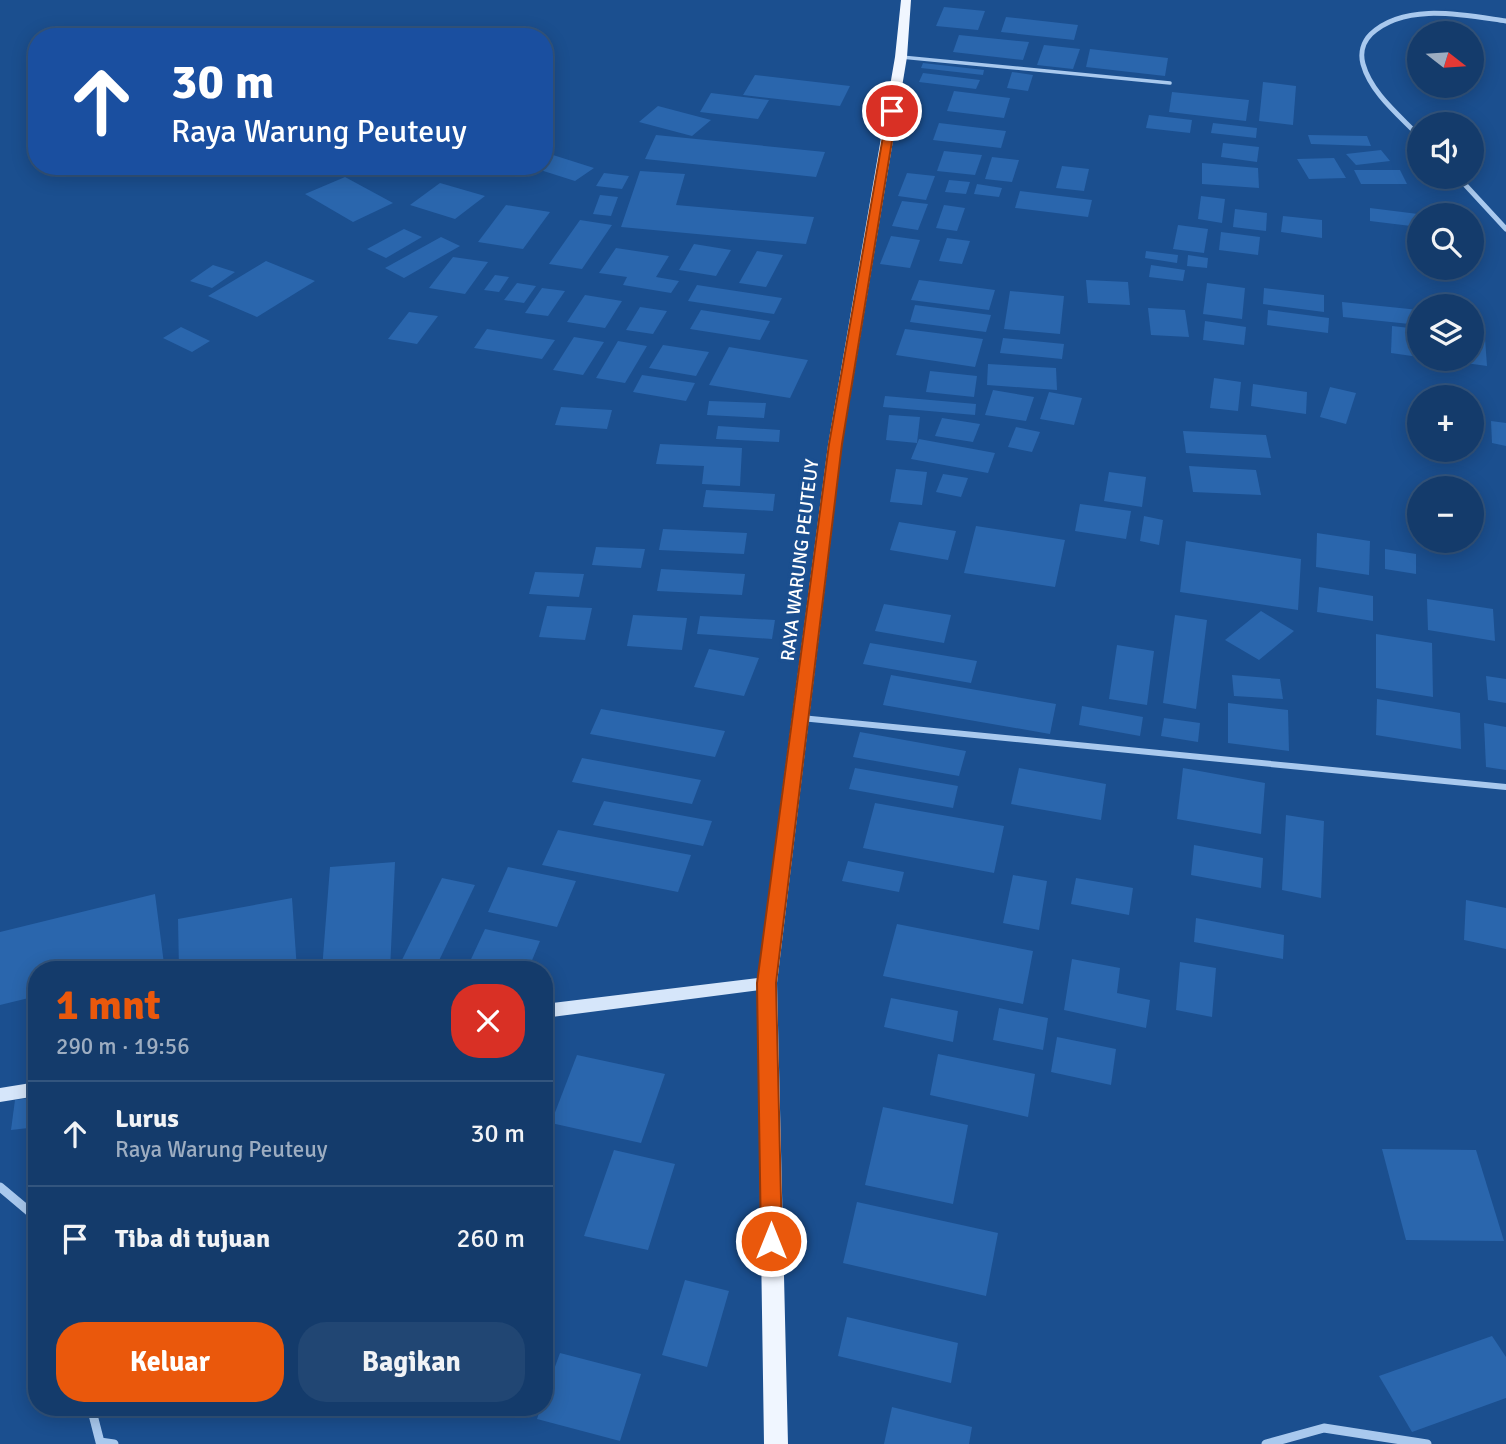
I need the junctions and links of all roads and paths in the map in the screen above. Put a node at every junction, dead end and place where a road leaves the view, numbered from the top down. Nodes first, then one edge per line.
1 (906, 0) edge
2 (1506, 21) edge
3 (901, 57) junction
4 (1170, 83) dead end
5 (1407, 123) edge
6 (1469, 189) edge
7 (1506, 229) edge
8 (801, 718) junction
9 (1506, 787) edge
10 (766, 983) junction
11 (553, 1010) edge
12 (28, 1090) edge
13 (0, 1095) edge
14 (0, 1187) edge
15 (28, 1210) edge
16 (93, 1416) edge
17 (114, 1444) edge
18 (776, 1444) edge
19 (1266, 1444) edge
20 (1427, 1444) edge

1 - 3 main road, RAYA WARUNG PEUTEUY
2 - 5 street
3 - 4 lane
3 - 8 main road, RAYA WARUNG PEUTEUY
6 - 7 street
8 - 9 street
8 - 10 main road, RAYA WARUNG PEUTEUY
10 - 11 main road
10 - 18 main road, RAYA WARUNG PEUTEUY
12 - 13 main road
14 - 15 street
16 - 17 street
19 - 20 street

